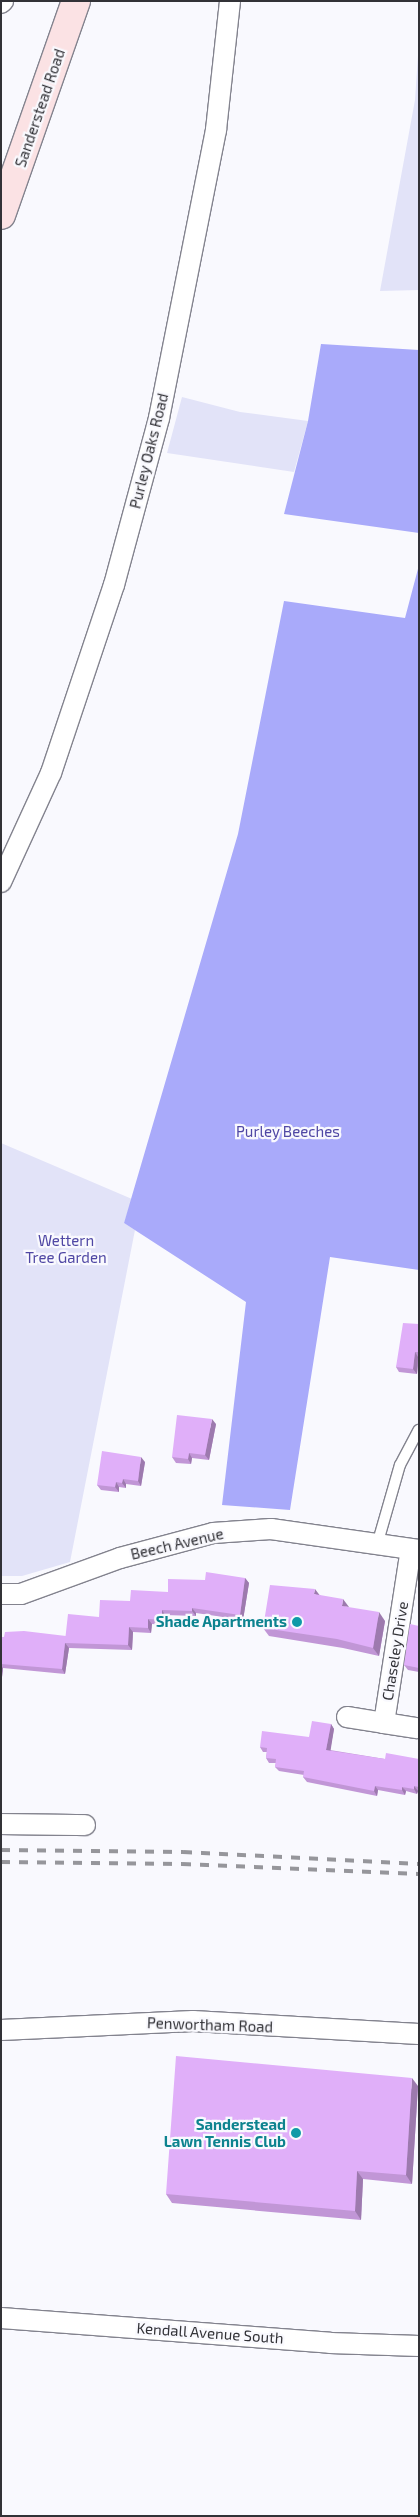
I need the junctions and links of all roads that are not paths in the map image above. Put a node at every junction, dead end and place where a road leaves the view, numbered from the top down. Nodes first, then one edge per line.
1 (76, 1) edge
2 (230, 1) edge
3 (1, 215) edge
4 (1, 882) edge
5 (419, 1430) edge
6 (377, 1545) junction
7 (415, 1550) edge
8 (1, 1594) edge
9 (347, 1717) dead end
10 (384, 1722) junction
11 (418, 1728) dead end
12 (1, 1824) edge
13 (85, 1825) dead end
14 (1, 2030) edge
15 (419, 2034) edge
16 (1, 2318) edge
17 (419, 2346) edge

1 - 3 main road, Sanderstead Road
2 - 4 street, Purley Oaks Road
5 - 6 lane
6 - 7 street, Beech Avenue
6 - 8 street, Beech Avenue
7 - 10 street, Chaseley Drive
9 - 10 street, Chaseley Drive
10 - 11 street, Chaseley Drive
12 - 13 street
14 - 15 street, Penwortham Road
16 - 17 street, Kendall Avenue South

